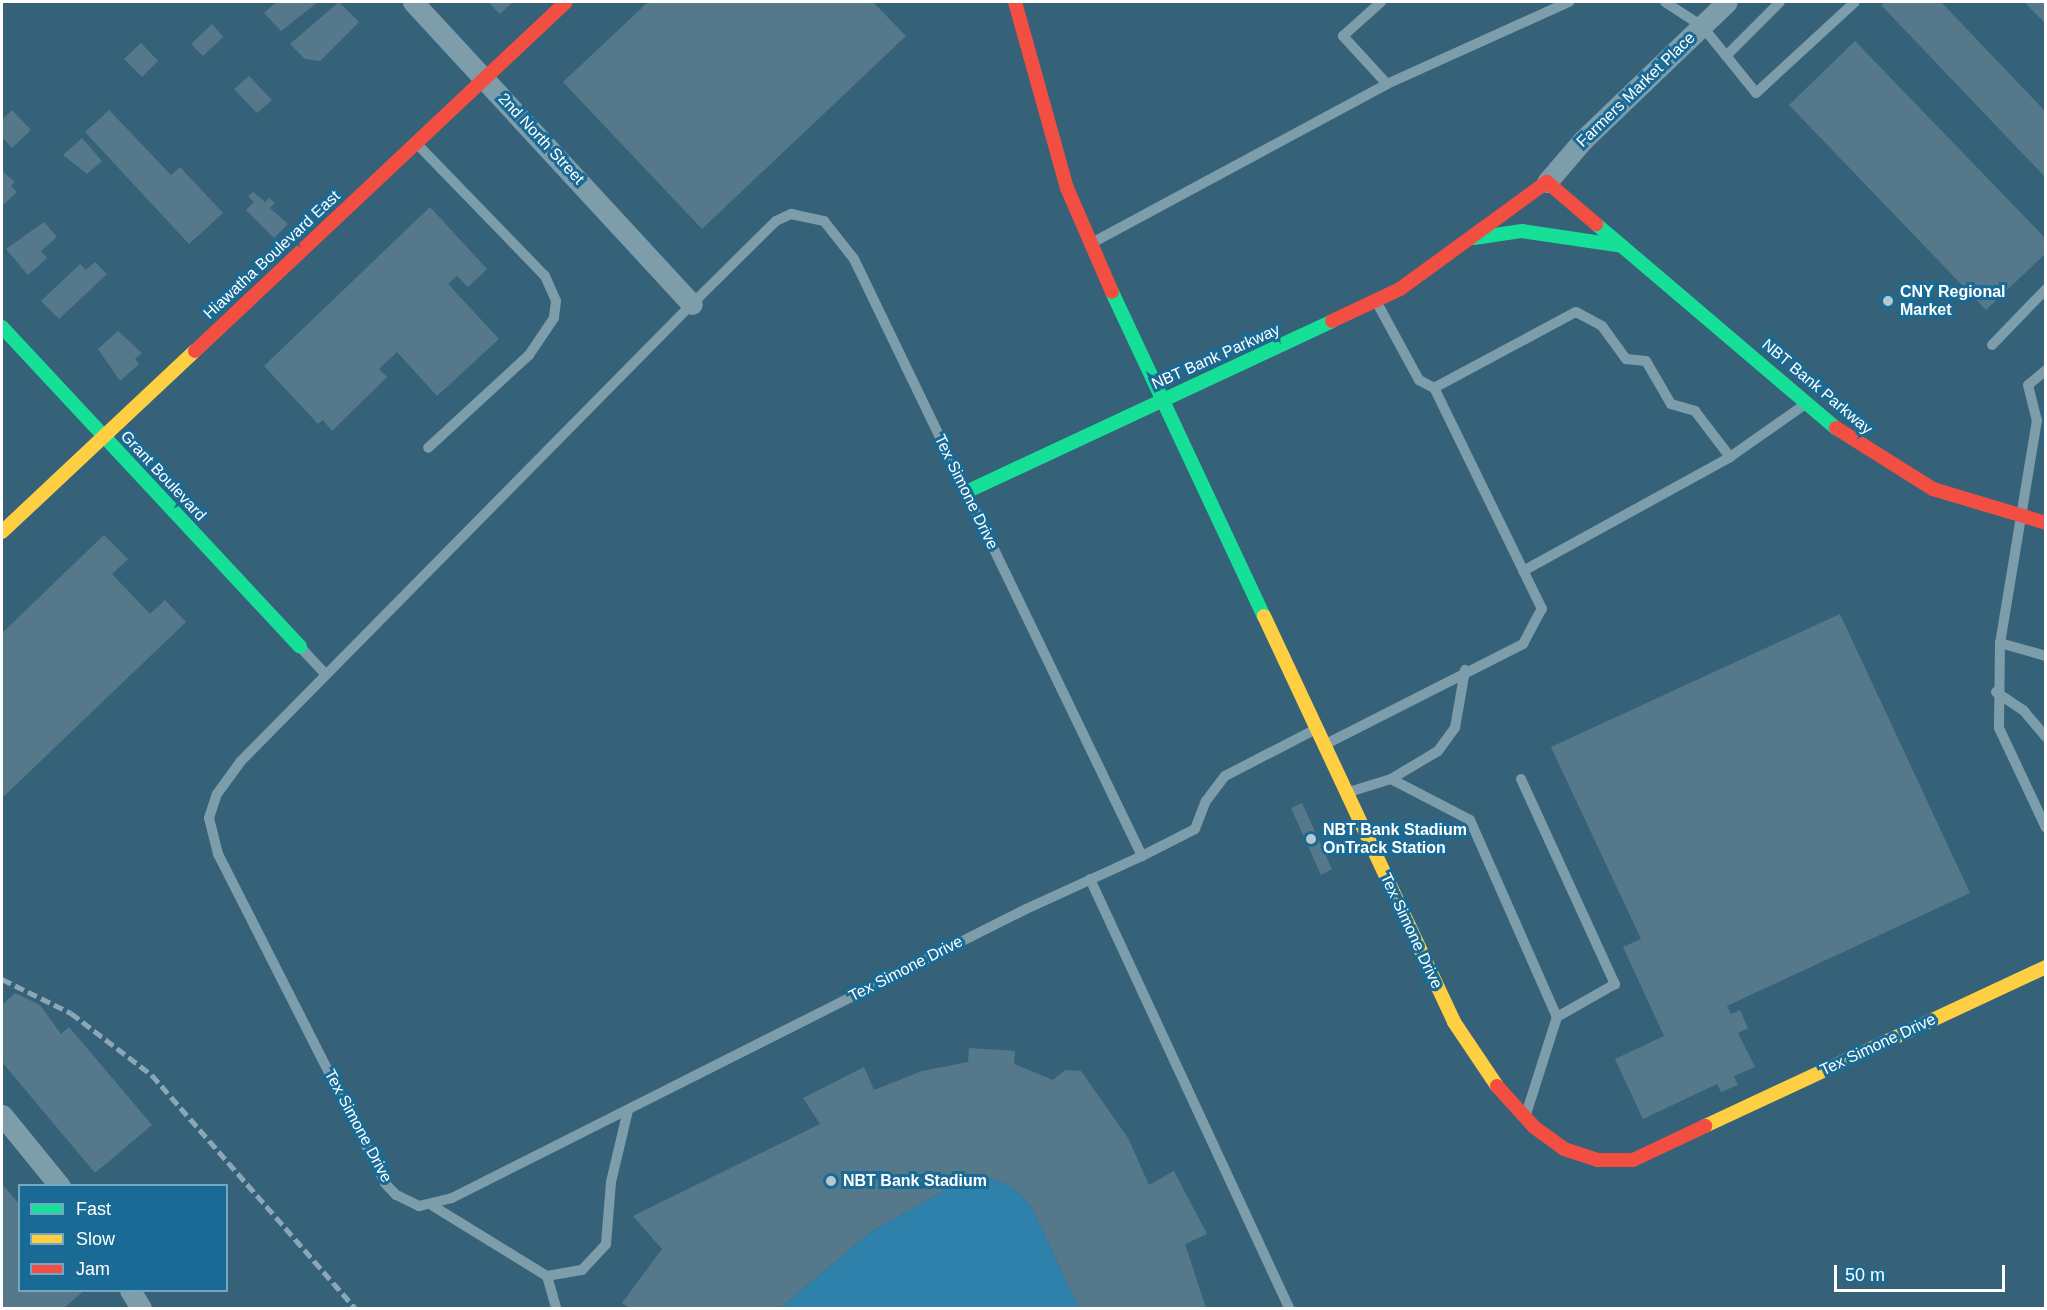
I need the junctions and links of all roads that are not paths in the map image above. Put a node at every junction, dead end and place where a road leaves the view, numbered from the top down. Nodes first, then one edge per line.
1 (413, 2) edge
2 (566, 2) edge
3 (1015, 2) edge
4 (1569, 2) edge
5 (1665, 2) edge
6 (1727, 2) edge
7 (1780, 2) edge
8 (1855, 2) edge
9 (1377, 3) edge
10 (1702, 26) junction
11 (1726, 56) junction
12 (485, 78) junction
13 (1387, 84) junction
14 (416, 143) junction
15 (1547, 182) junction
16 (1471, 239) junction
17 (1089, 244) junction
18 (1625, 247) junction
19 (2046, 289) edge
20 (1376, 301) junction
21 (692, 304) junction
22 (2, 327) edge
23 (1992, 345) dead end
24 (2046, 370) edge
25 (1434, 388) junction
26 (1162, 399) junction
27 (1807, 403) junction
28 (104, 436) junction
29 (429, 448) dead end
30 (1730, 457) junction
31 (966, 492) junction
32 (2021, 517) junction
33 (2046, 523) edge
34 (2, 532) edge
35 (1523, 571) junction
36 (2000, 643) junction
37 (300, 647) joint
38 (2044, 656) edge
39 (1465, 670) junction
40 (326, 675) junction
41 (1996, 692) junction
42 (1316, 729) junction
43 (2046, 737) edge
44 (1323, 745) junction
45 (1391, 779) junction
46 (1521, 779) dead end
47 (1346, 793) junction
48 (2046, 828) edge
49 (1142, 856) junction
50 (1090, 879) junction
51 (2046, 967) edge
52 (1557, 1017) junction
53 (628, 1110) junction
54 (2, 1115) edge
55 (1525, 1117) junction
56 (59, 1184) edge
57 (433, 1206) junction
58 (548, 1276) junction
59 (131, 1292) edge
60 (141, 1308) edge
61 (555, 1308) edge
62 (1289, 1308) edge

1 - 12 street, 2nd North Street
2 - 12 street, Hiawatha Boulevard East
3 - 17 street, Tex Simone Drive
4 - 13 lane
5 - 10 lane
6 - 10 street, Farmers Market Place
7 - 11 lane
8 - 11 lane
9 - 13 lane
10 - 11 lane
10 - 15 street, Farmers Market Place
12 - 14 street, Hiawatha Boulevard East
12 - 21 street, 2nd North Street
13 - 17 lane
14 - 28 street, Hiawatha Boulevard East
14 - 29 lane
15 - 16 street, NBT Bank Parkway
15 - 18 street, NBT Bank Parkway
16 - 18 street, NBT Bank Parkway
16 - 20 street, NBT Bank Parkway
17 - 26 street, Tex Simone Drive
18 - 27 street, NBT Bank Parkway
19 - 23 lane
20 - 25 lane
20 - 26 street, NBT Bank Parkway
21 - 31 lane, Tex Simone Drive
21 - 40 lane, Tex Simone Drive
22 - 28 street, Grant Boulevard
24 - 32 lane
25 - 30 lane
25 - 35 lane
26 - 31 street, NBT Bank Parkway
26 - 42 street, Tex Simone Drive
27 - 30 lane
27 - 32 street, NBT Bank Parkway
28 - 34 street, Hiawatha Boulevard East
28 - 37 street, Grant Boulevard
30 - 35 lane
31 - 49 lane, Tex Simone Drive
32 - 33 street, NBT Bank Parkway
32 - 36 lane
35 - 39 lane
36 - 38 lane
36 - 41 lane
37 - 40 lane
39 - 44 lane
39 - 45 lane
40 - 57 lane, Tex Simone Drive
41 - 43 lane
41 - 48 lane
42 - 44 street, Tex Simone Drive
42 - 49 lane
44 - 47 street, Tex Simone Drive
45 - 47 lane
45 - 52 lane
46 - 52 lane
47 - 55 street, Tex Simone Drive
49 - 50 lane, Tex Simone Drive
50 - 53 lane, Tex Simone Drive
50 - 62 lane
51 - 55 street, Tex Simone Drive
52 - 55 lane
53 - 57 lane, Tex Simone Drive
53 - 58 lane
54 - 56 street
57 - 58 lane
58 - 61 lane
59 - 60 street

